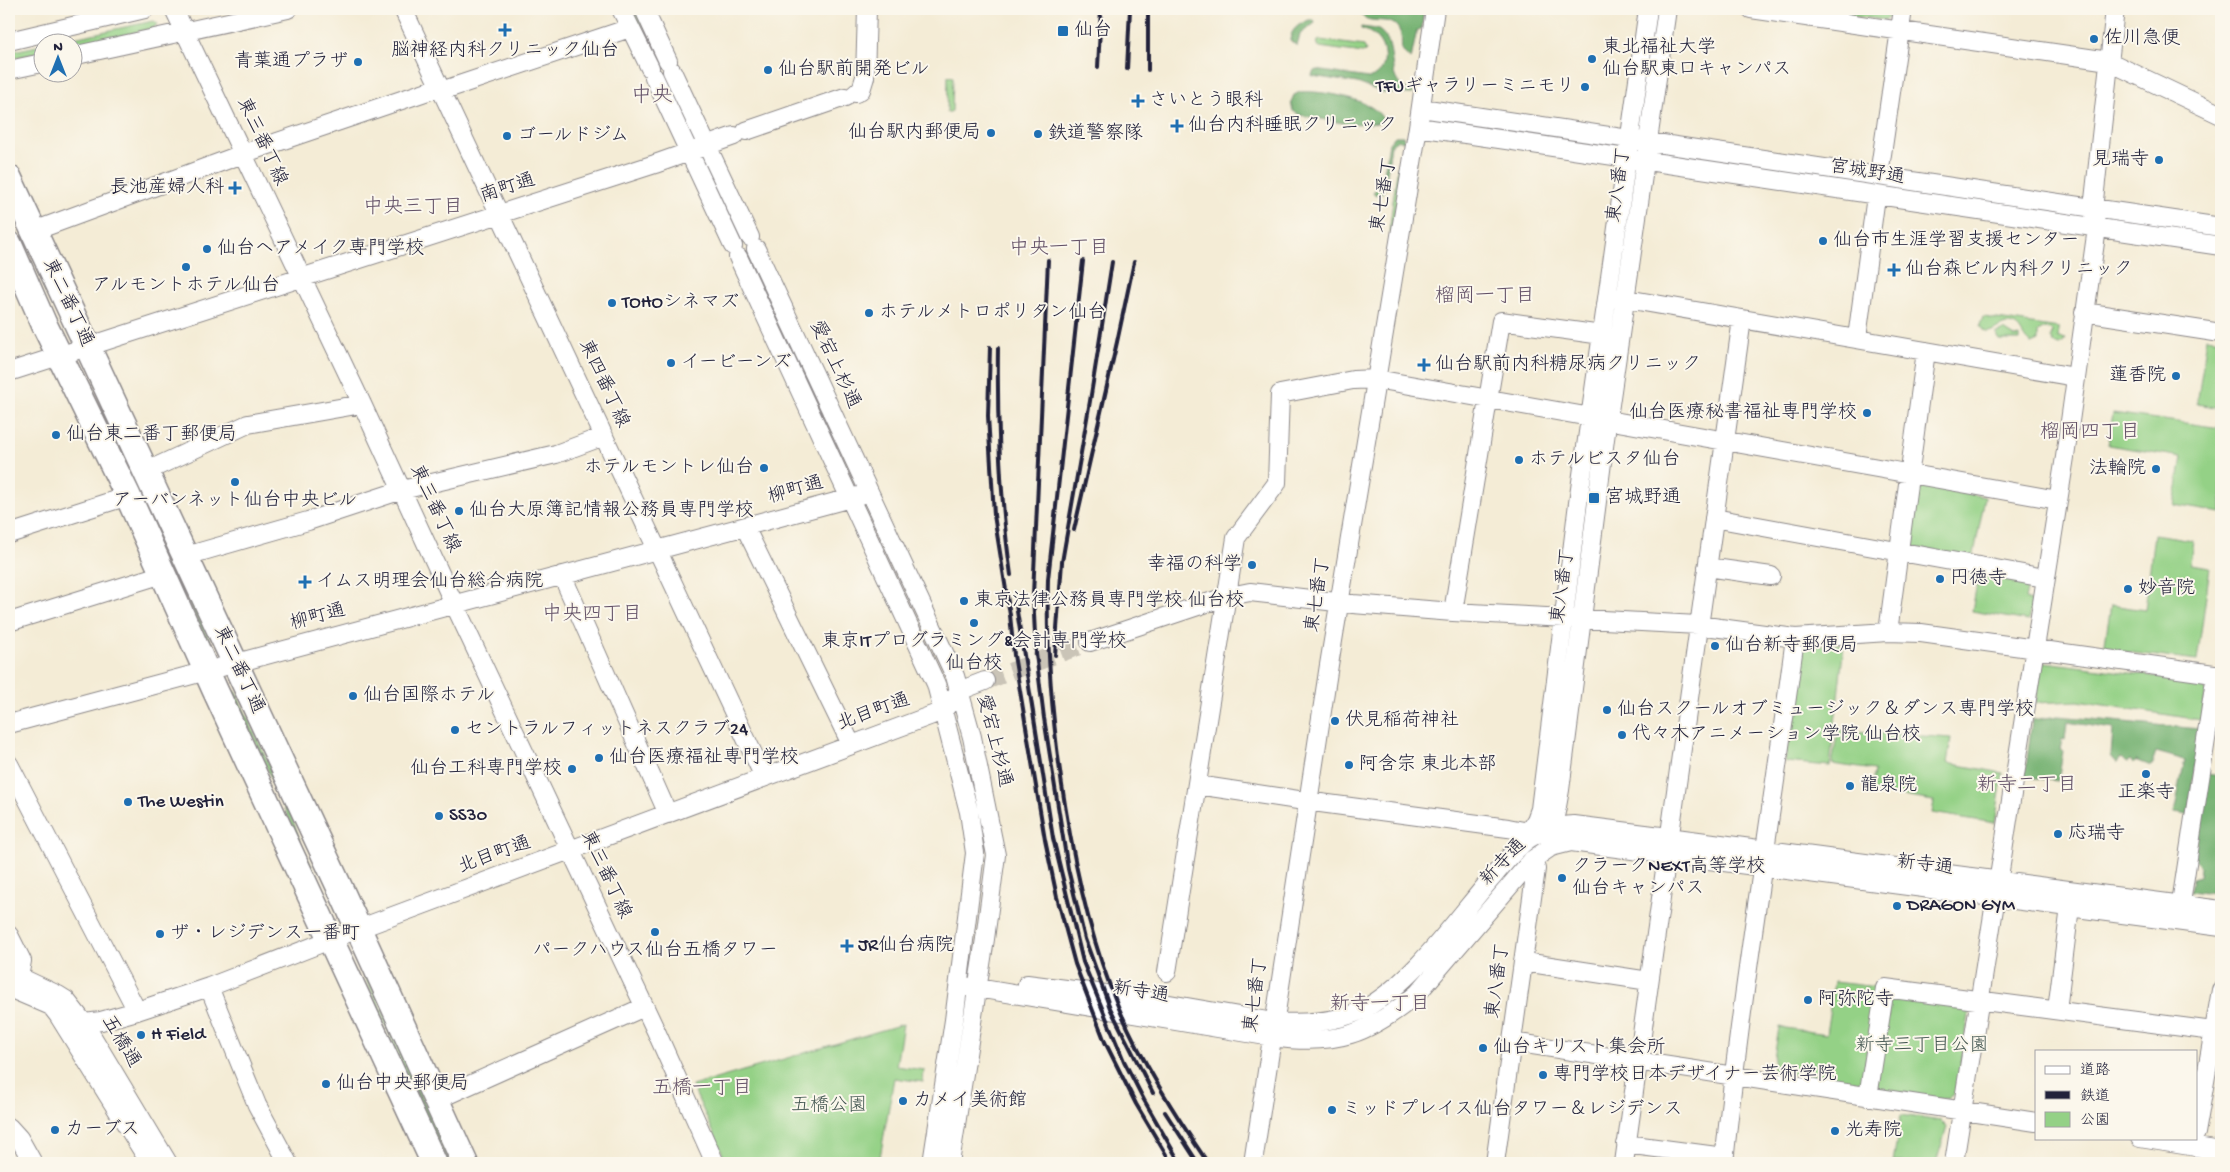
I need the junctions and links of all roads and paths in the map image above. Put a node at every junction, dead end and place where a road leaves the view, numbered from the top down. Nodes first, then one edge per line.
1 (145, 9) edge
2 (174, 9) edge
3 (288, 9) edge
4 (403, 9) edge
5 (620, 9) edge
6 (644, 9) edge
7 (867, 9) edge
8 (1435, 9) edge
9 (1648, 9) edge
10 (1667, 9) edge
11 (1751, 9) edge
12 (1903, 9) edge
13 (2115, 9) edge
14 (1799, 12) edge
15 (630, 28) junction
16 (1900, 31) junction
17 (185, 32) junction
18 (9, 41) edge
19 (82, 54) edge
20 (2110, 62) junction
21 (32, 65) edge
22 (9, 70) edge
23 (441, 89) junction
24 (1421, 108) junction
25 (2221, 115) edge
26 (1418, 127) junction
27 (1639, 141) junction
28 (707, 145) junction
29 (690, 152) junction
30 (243, 154) junction
31 (1637, 159) junction
32 (1879, 175) junction
33 (9, 178) edge
34 (1876, 196) junction
35 (2094, 209) junction
36 (500, 214) junction
37 (2221, 227) edge
38 (2097, 228) junction
39 (34, 231) junction
40 (9, 244) edge
41 (2221, 246) edge
42 (302, 278) junction
43 (16, 281) edge
44 (1617, 298) junction
45 (2084, 312) junction
46 (1742, 319) junction
47 (2221, 333) edge
48 (1602, 336) junction
49 (1857, 338) junction
50 (87, 347) junction
51 (1926, 351) junction
52 (60, 356) junction
53 (9, 372) edge
54 (2075, 377) junction
55 (1376, 379) junction
56 (1489, 399) junction
57 (362, 404) junction
58 (1599, 418) junction
59 (604, 436) junction
60 (1724, 440) junction
61 (145, 472) junction
62 (1908, 474) junction
63 (402, 490) junction
64 (870, 493) junction
65 (128, 496) junction
66 (848, 498) junction
67 (2058, 500) junction
68 (1714, 518) junction
69 (745, 527) junction
70 (9, 534) edge
71 (656, 550) junction
72 (1899, 550) junction
73 (186, 556) junction
74 (1707, 567) junction
75 (163, 574) junction
76 (562, 575) junction
77 (1771, 576) dead end
78 (2045, 578) junction
79 (1225, 597) junction
80 (1339, 602) junction
81 (454, 605) junction
82 (1453, 612) junction
83 (1563, 619) junction
84 (1581, 619) junction
85 (9, 622) edge
86 (1698, 626) junction
87 (1888, 632) junction
88 (1795, 638) junction
89 (1090, 642) tunnel mouth
90 (2034, 649) junction
91 (235, 663) junction
92 (207, 671) junction
93 (2219, 674) edge
94 (985, 681) tunnel mouth
95 (959, 691) junction
96 (942, 711) junction
97 (9, 724) edge
98 (851, 744) junction
99 (9, 764) edge
100 (764, 777) junction
101 (1197, 785) junction
102 (1559, 796) junction
103 (1308, 802) junction
104 (668, 814) junction
105 (1584, 827) junction
106 (1536, 835) junction
107 (1571, 842) junction
108 (1669, 845) junction
109 (570, 851) junction
110 (1764, 858) junction
111 (1532, 860) junction
112 (1509, 886) junction
113 (1997, 888) junction
114 (2070, 907) junction
115 (1531, 908) junction
116 (2221, 910) edge
117 (2179, 913) junction
118 (2221, 927) edge
119 (358, 929) junction
120 (9, 935) edge
121 (332, 939) junction
122 (1524, 962) junction
123 (1167, 972) dead end
124 (12, 979) edge
125 (959, 979) junction
126 (1649, 981) junction
127 (978, 982) junction
128 (209, 986) junction
129 (2221, 990) edge
130 (1980, 1000) junction
131 (644, 1007) junction
132 (2057, 1010) junction
133 (137, 1012) junction
134 (58, 1015) junction
135 (84, 1022) junction
136 (1273, 1029) junction
137 (2213, 1031) junction
138 (1512, 1042) junction
139 (1638, 1061) junction
140 (1732, 1077) junction
141 (1868, 1097) junction
142 (436, 1100) junction
143 (1962, 1111) junction
144 (2198, 1121) edge
145 (2035, 1122) edge
146 (9, 1127) edge
147 (2155, 1140) edge
148 (1626, 1144) junction
149 (2194, 1145) edge
150 (2221, 1150) edge
151 (1724, 1160) edge
152 (33, 1163) edge
153 (150, 1163) edge
154 (168, 1163) edge
155 (288, 1163) edge
156 (434, 1163) edge
157 (465, 1163) edge
158 (715, 1163) edge
159 (932, 1163) edge
160 (950, 1163) edge
161 (1253, 1163) edge
162 (1496, 1163) edge
163 (1624, 1163) edge
164 (1954, 1163) edge

1 - 18 street
2 - 17 street, 東三番丁線
3 - 17 street
4 - 23 street, 東四番丁線
5 - 15 street
6 - 28 street, 愛宕上杉通
7 - 28 street, 南町通
8 - 24 street, 東七番丁
9 - 27 street, 東八番丁
10 - 27 street, 東八番丁
11 - 14 street
12 - 16 street
13 - 20 street
14 - 16 street
15 - 23 street
15 - 29 street
16 - 20 street
16 - 32 street
17 - 19 street
17 - 30 street, 東三番丁線
20 - 25 street
20 - 35 street
21 - 22 street
23 - 30 street
23 - 36 street, 東四番丁線
24 - 26 street, 東七番丁
24 - 27 street, 宮城野通
26 - 31 street, 宮城野通
26 - 55 street, 東七番丁
27 - 31 street, 東八番丁
27 - 32 street, 宮城野通
28 - 29 street, 南町通
28 - 64 street, 愛宕上杉通
29 - 36 street, 南町通
29 - 66 street
30 - 39 street
30 - 42 street, 東三番丁線
31 - 34 street, 宮城野通
31 - 44 street, 東八番丁
32 - 35 street, 宮城野通
33 - 39 highway, 東二番丁通
34 - 38 street, 宮城野通
34 - 49 street
35 - 37 street, 宮城野通
35 - 38 street
36 - 42 street, 南町通
36 - 59 street, 東四番丁線
38 - 41 street, 宮城野通
38 - 45 street
39 - 50 highway, 東二番丁通
40 - 43 highway, 東二番丁通
42 - 50 street, 南町通
42 - 57 street, 東三番丁線
43 - 52 highway, 東二番丁通
44 - 46 street
44 - 48 street, 東八番丁
44 - 58 street, 東八番丁
45 - 47 street
45 - 54 street
46 - 49 street
46 - 60 street
48 - 56 street
48 - 58 street, 東八番丁
49 - 51 street
50 - 52 street, 南町通
50 - 61 highway, 東二番丁通
51 - 54 street
51 - 62 street
52 - 53 street, 南町通
52 - 65 highway, 東二番丁通
54 - 67 street
55 - 56 street
55 - 79 street
55 - 80 street, 東七番丁
56 - 58 street
56 - 82 street
57 - 61 street
57 - 63 street, 東三番丁線
58 - 60 street
58 - 83 street, 東八番丁
58 - 84 street, 東八番丁
59 - 63 street
59 - 71 street, 東四番丁線
60 - 62 street
60 - 68 street
61 - 73 highway, 東二番丁通
62 - 67 street
62 - 72 street
63 - 73 street
63 - 81 street, 東三番丁線
64 - 66 street, 柳町通
64 - 95 street, 愛宕上杉通
65 - 70 street
65 - 75 highway, 東二番丁通
66 - 69 street, 柳町通
66 - 96 street
67 - 78 street
68 - 72 street
68 - 74 street
69 - 71 street, 柳町通
69 - 98 street
71 - 76 street, 柳町通
71 - 100 street, 東四番丁線
72 - 78 street
72 - 87 street
73 - 91 highway, 東二番丁通
74 - 77 street
74 - 86 street
75 - 85 street
75 - 92 highway, 東二番丁通
76 - 81 street, 柳町通
76 - 104 street
78 - 90 street
79 - 80 street
79 - 89 street
79 - 101 street
80 - 82 street
80 - 103 street, 東七番丁
81 - 91 street, 柳町通
81 - 109 street, 東三番丁線
82 - 83 street
83 - 84 street
83 - 106 street, 東八番丁
84 - 86 street
84 - 102 street, 東八番丁
86 - 88 street
86 - 108 street
87 - 88 street
87 - 90 street
88 - 110 street
90 - 93 street
90 - 113 street
91 - 92 street, 柳町通
91 - 119 highway, 東二番丁通
92 - 97 street, 柳町通
92 - 121 highway, 東二番丁通
93 - 117 street
94 - 95 street
95 - 96 street
95 - 127 street, 愛宕上杉通
96 - 98 street, 北目町通
96 - 125 street
98 - 100 street, 北目町通
99 - 133 street
100 - 104 street, 北目町通
101 - 103 street
101 - 123 street
102 - 105 street
102 - 106 street, 東八番丁
103 - 106 street
103 - 136 street, 東七番丁
104 - 109 street, 北目町通
105 - 106 street, 新寺通
105 - 108 street, 新寺通
106 - 107 street
106 - 111 street, 東八番丁
106 - 136 street, 新寺通
107 - 108 street, 新寺通
107 - 111 street, 新寺通
108 - 110 street, 新寺通
108 - 126 street
109 - 119 street, 北目町通
109 - 131 street, 東三番丁線
110 - 113 street, 新寺通
110 - 140 street
111 - 112 street, 新寺通
111 - 115 street, 東八番丁
112 - 115 street
112 - 136 street, 新寺通
113 - 114 street, 新寺通
113 - 117 street, 新寺通
113 - 130 street
114 - 117 street, 新寺通
114 - 132 street
115 - 122 street, 東八番丁
116 - 117 street, 新寺通
117 - 118 street, 新寺通
119 - 121 street, 北目町通
119 - 142 highway, 東二番丁通
120 - 124 street
121 - 128 street, 北目町通
121 - 156 highway, 東二番丁通
122 - 126 street
122 - 138 street, 東八番丁
124 - 134 street, 五橋通
124 - 135 street, 五橋通
125 - 127 street, 新寺通
125 - 159 street
126 - 139 street
127 - 136 street, 新寺通
127 - 160 street, 愛宕上杉通
128 - 133 street, 北目町通
128 - 155 street
129 - 137 street
130 - 132 street
130 - 141 street
130 - 143 street
131 - 142 street
131 - 158 street, 東三番丁線
132 - 137 street
133 - 135 street, 北目町通
134 - 135 street, 北目町通
134 - 153 street, 五橋通
135 - 154 street, 五橋通
136 - 161 street, 東七番丁
137 - 144 street
138 - 139 street
138 - 162 street, 東八番丁
139 - 140 street
139 - 148 street
140 - 141 street
140 - 151 street
141 - 143 street
142 - 157 highway, 東二番丁通
143 - 145 street
143 - 164 street
146 - 152 street
147 - 149 street
148 - 151 street
148 - 163 street
149 - 150 street

